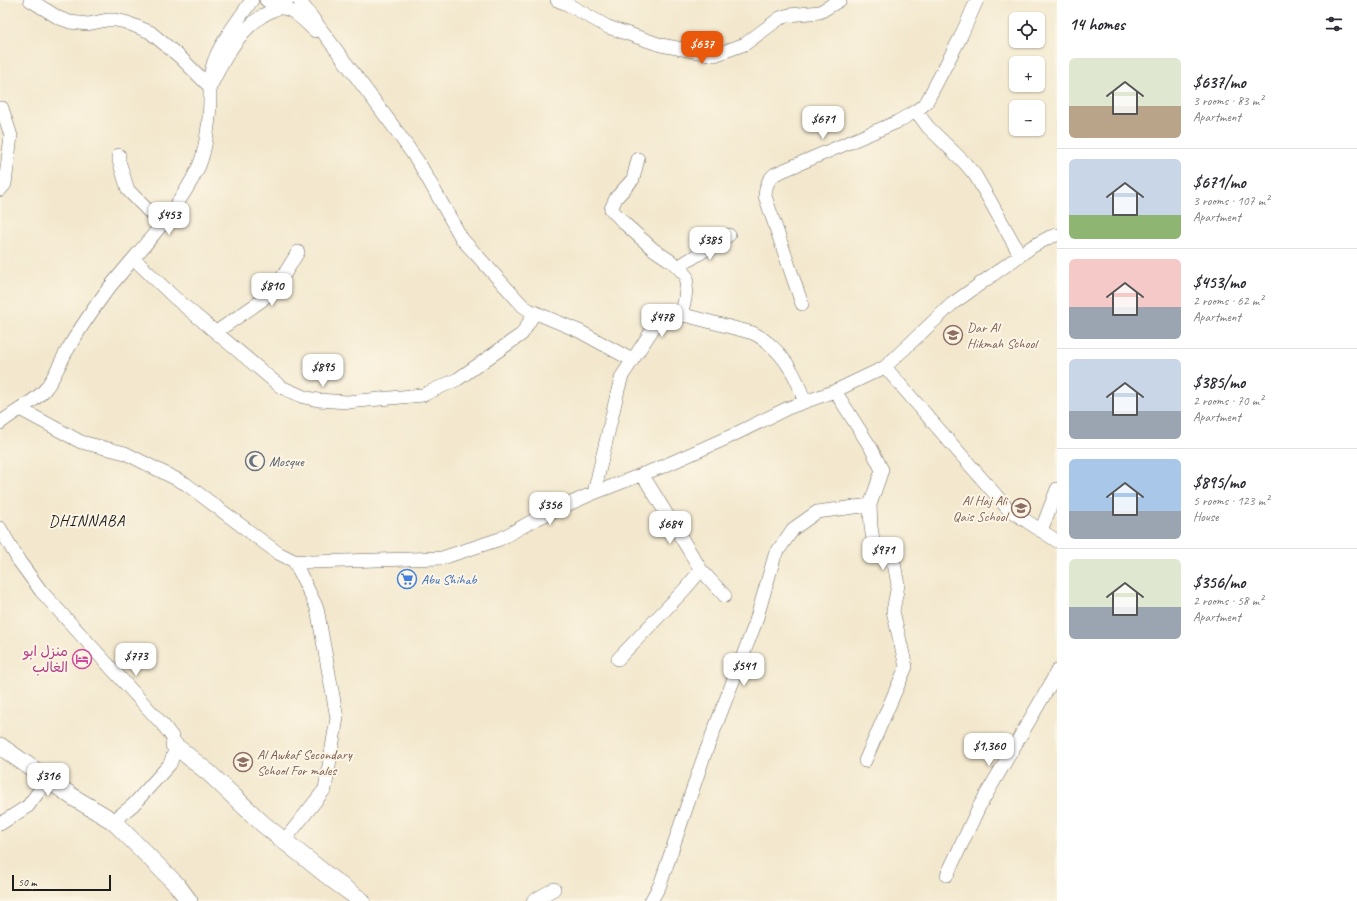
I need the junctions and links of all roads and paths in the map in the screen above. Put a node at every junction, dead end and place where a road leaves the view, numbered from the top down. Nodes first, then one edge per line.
1 (30, 0) edge
2 (252, 0) edge
3 (266, 0) edge
4 (288, 0) edge
5 (300, 0) edge
6 (557, 0) edge
7 (840, 0) edge
8 (977, 0) edge
9 (346, 61) junction
10 (210, 88) junction
11 (1, 107) edge
12 (916, 111) junction
13 (120, 155) dead end
14 (638, 159) dead end
15 (0, 190) edge
16 (162, 225) junction
17 (728, 234) dead end
18 (1057, 235) edge
19 (298, 252) dead end
20 (1020, 255) junction
21 (134, 259) junction
22 (678, 267) junction
23 (802, 304) dead end
24 (535, 312) junction
25 (681, 315) junction
26 (216, 332) junction
27 (632, 360) junction
28 (885, 367) junction
29 (835, 392) junction
30 (804, 402) junction
31 (20, 409) junction
32 (0, 423) edge
33 (642, 474) junction
34 (1057, 489) edge
35 (594, 493) junction
36 (870, 505) junction
37 (0, 528) edge
38 (1041, 531) junction
39 (1057, 541) edge
40 (294, 561) junction
41 (701, 570) junction
42 (725, 596) dead end
43 (618, 659) dead end
44 (1057, 671) edge
45 (174, 745) junction
46 (0, 746) edge
47 (865, 761) dead end
48 (48, 779) junction
49 (113, 821) junction
50 (0, 824) edge
51 (284, 841) junction
52 (947, 875) dead end
53 (554, 889) dead end
54 (189, 901) edge
55 (362, 901) edge
56 (533, 901) edge
57 (651, 901) edge

1 - 10 street
2 - 10 street
3 - 4 street
5 - 9 street
6 - 7 street
8 - 12 street
9 - 10 street
9 - 24 street
10 - 16 street
11 - 15 street
12 - 20 street
12 - 23 street
13 - 16 street
14 - 22 street
16 - 21 street
17 - 22 street
18 - 20 street
19 - 26 street
20 - 28 street
21 - 26 street
21 - 31 street
22 - 25 street
24 - 26 street
24 - 27 street
25 - 27 street
25 - 30 street
27 - 35 street
28 - 29 street
28 - 38 street
29 - 30 street
29 - 36 street
30 - 33 street
31 - 32 street
31 - 40 street
33 - 35 street
33 - 41 street
34 - 38 street
35 - 40 street
36 - 47 street
36 - 57 street
37 - 45 street
38 - 39 street
40 - 51 street
41 - 42 street
41 - 43 street
44 - 52 street
45 - 49 street
45 - 51 street
46 - 48 street
48 - 49 street
48 - 50 street
49 - 54 street
51 - 55 street
53 - 56 street

